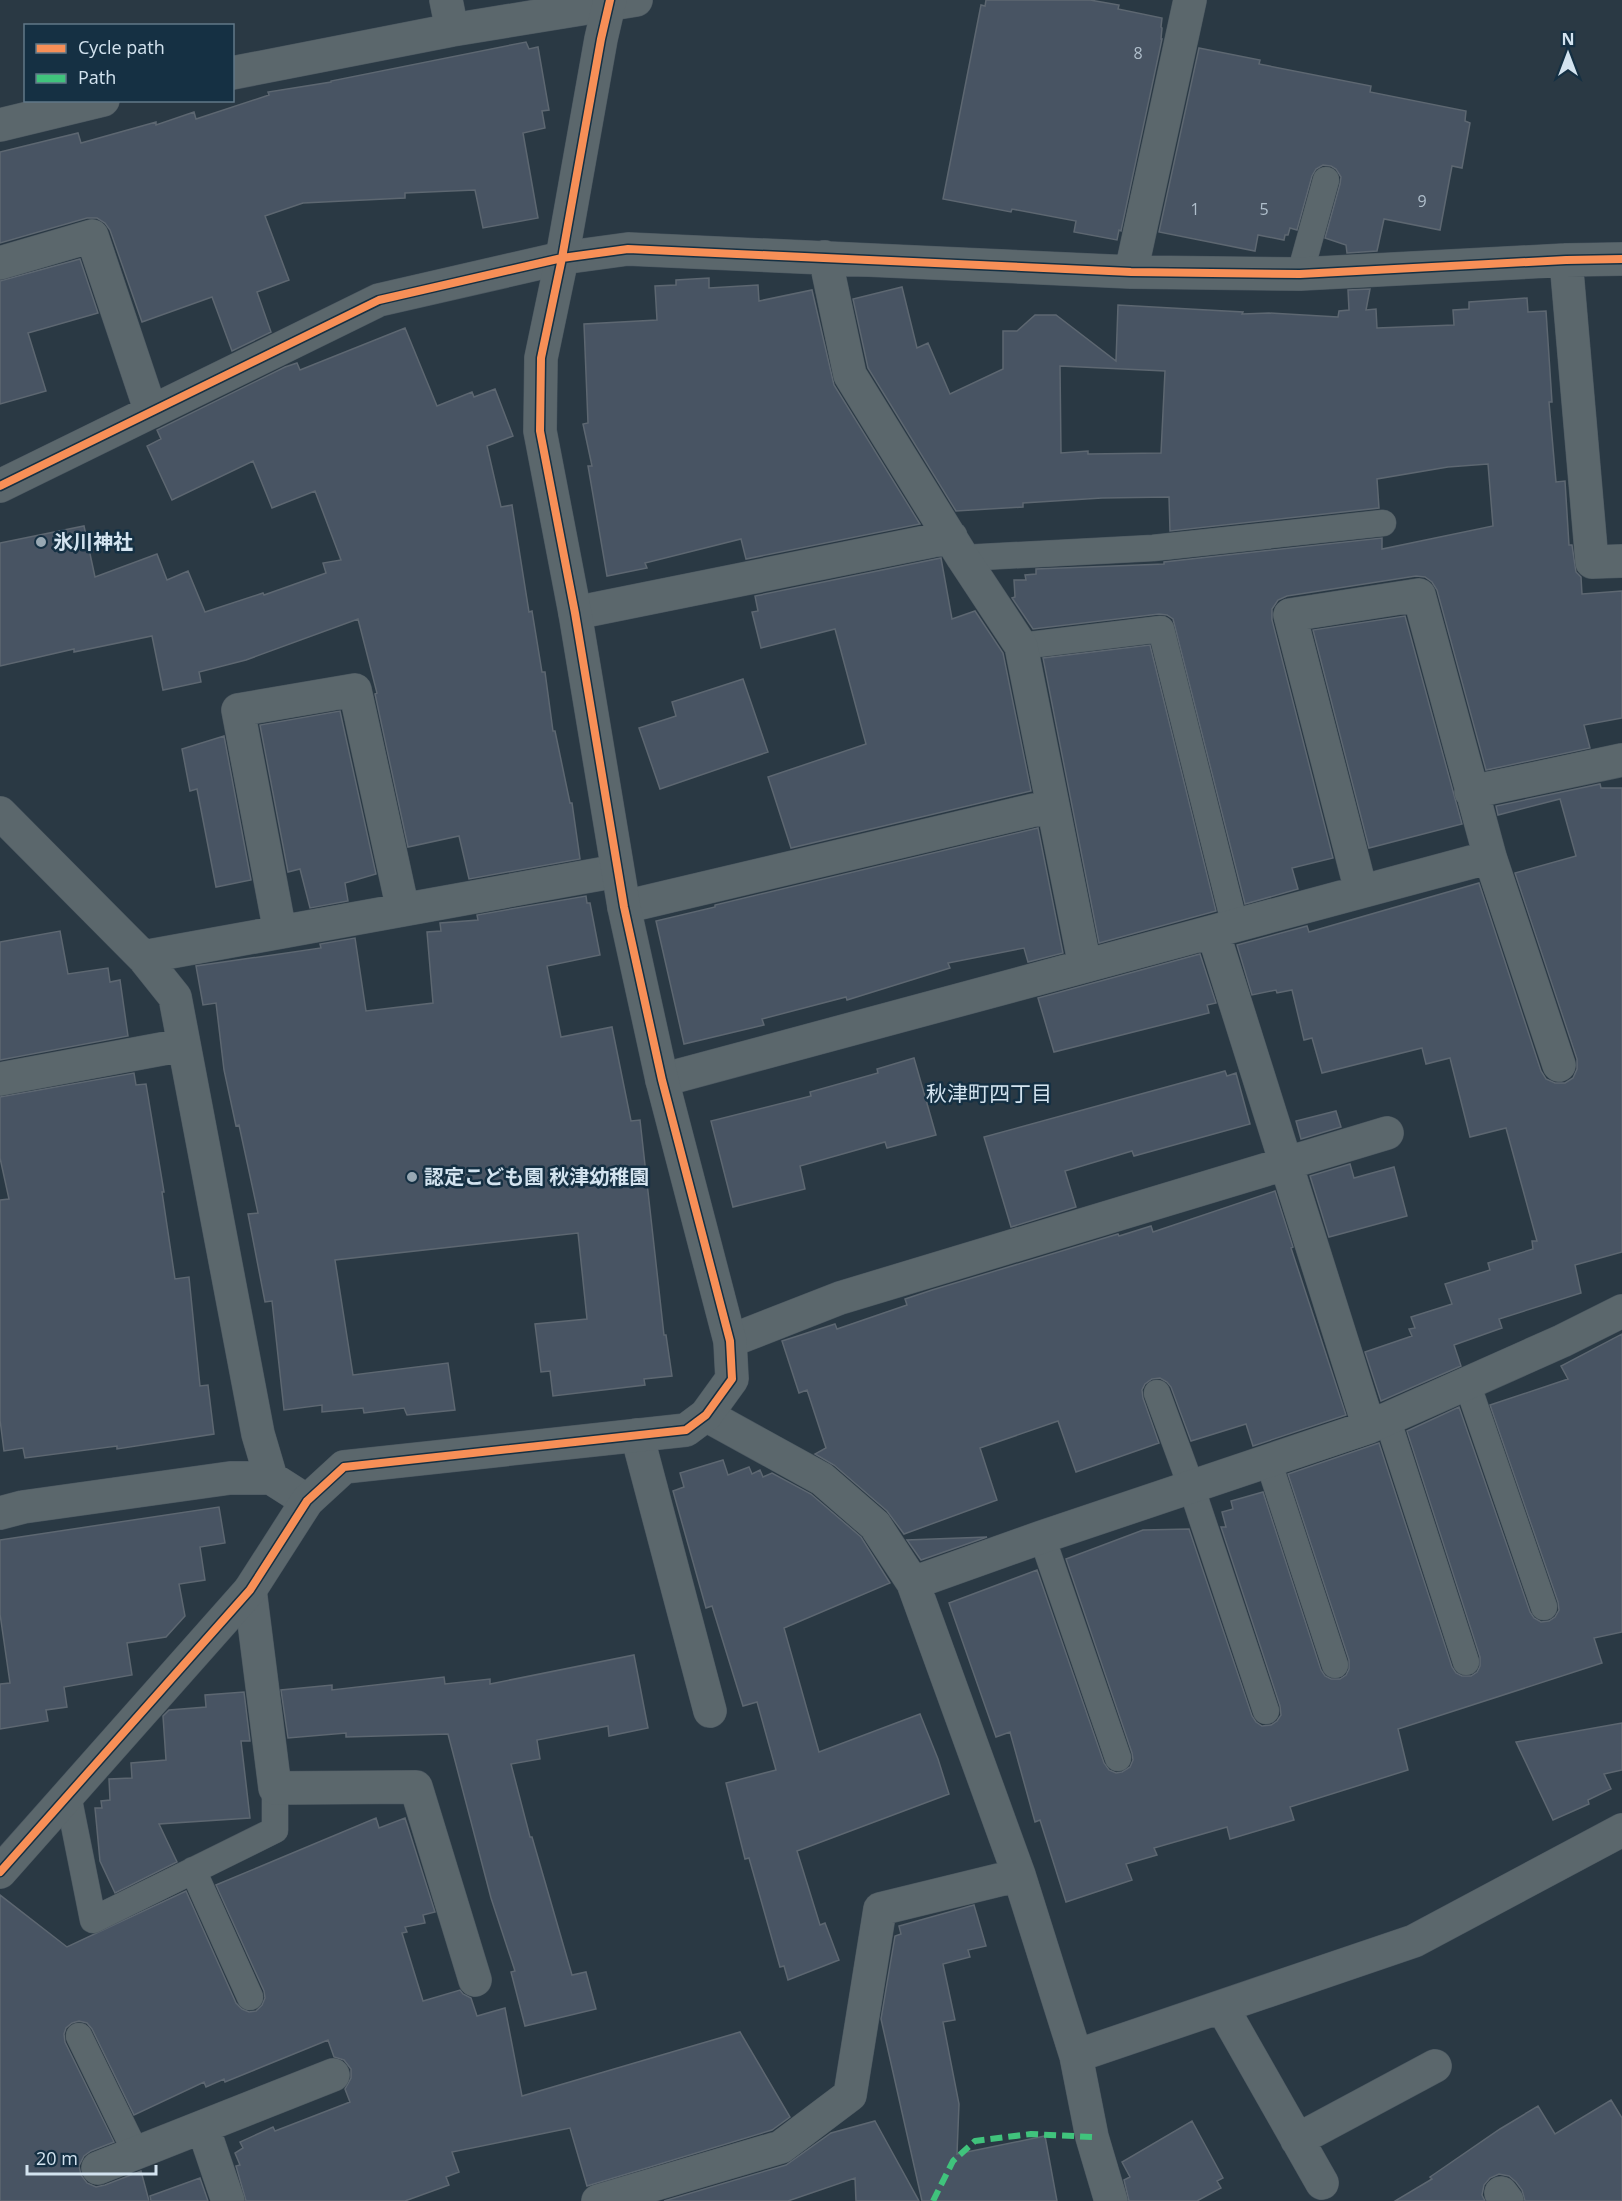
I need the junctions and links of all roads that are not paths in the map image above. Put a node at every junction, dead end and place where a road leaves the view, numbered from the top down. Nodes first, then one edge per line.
1 (1190, 0) edge
2 (619, 1) edge
3 (449, 15) edge
4 (234, 73) edge
5 (95, 102) edge
6 (0, 125) edge
7 (1326, 180) dead end
8 (825, 257) junction
9 (562, 258) junction
10 (1622, 259) edge
11 (1566, 260) junction
12 (0, 264) edge
13 (1131, 273) junction
14 (1300, 274) junction
15 (151, 411) junction
16 (0, 486) edge
17 (1383, 524) dead end
18 (957, 548) junction
19 (1622, 561) edge
20 (575, 613) junction
21 (1021, 646) junction
22 (1622, 760) edge
23 (1471, 792) junction
24 (1052, 806) junction
25 (0, 813) edge
26 (1490, 857) junction
27 (617, 871) junction
28 (1361, 891) junction
29 (624, 907) junction
30 (403, 910) junction
31 (1224, 929) junction
32 (280, 932) junction
33 (143, 957) junction
34 (1085, 966) junction
35 (183, 1045) junction
36 (1559, 1065) dead end
37 (0, 1079) edge
38 (662, 1080) junction
39 (1387, 1133) dead end
40 (1286, 1164) junction
41 (1622, 1311) edge
42 (730, 1341) junction
43 (1467, 1383) junction
44 (1157, 1393) dead end
45 (706, 1415) junction
46 (1378, 1423) junction
47 (637, 1435) junction
48 (1268, 1460) junction
49 (271, 1478) junction
50 (1191, 1486) junction
51 (307, 1501) junction
52 (0, 1513) edge
53 (1042, 1537) junction
54 (913, 1583) junction
55 (250, 1590) junction
56 (1544, 1607) dead end
57 (1466, 1662) dead end
58 (1335, 1665) dead end
59 (710, 1711) dead end
60 (1266, 1711) dead end
61 (1118, 1758) dead end
62 (275, 1788) junction
63 (68, 1795) junction
64 (1622, 1830) edge
65 (193, 1870) junction
66 (0, 1872) edge
67 (1019, 1875) junction
68 (475, 1980) dead end
69 (250, 1996) dead end
70 (1222, 2007) junction
71 (80, 2036) dead end
72 (1077, 2056) junction
73 (1435, 2066) dead end
74 (333, 2075) dead end
75 (203, 2127) junction
76 (1297, 2140) junction
77 (136, 2153) junction
78 (98, 2168) dead end
79 (1322, 2183) dead end
80 (228, 2201) edge
81 (598, 2201) edge
82 (1111, 2201) edge

1 - 13 street
2 - 3 street
2 - 9 street
3 - 4 street
5 - 6 street
7 - 14 lane
8 - 9 street
8 - 13 street
8 - 18 street
9 - 15 street
9 - 20 street
10 - 11 street
11 - 14 street
11 - 19 street
12 - 15 street
13 - 14 street
15 - 16 street
17 - 18 lane
18 - 20 street
18 - 21 street
20 - 27 street
21 - 24 street
21 - 31 lane
22 - 23 street
23 - 26 street
23 - 28 street
24 - 29 street
24 - 34 street
25 - 33 street
26 - 28 street
26 - 36 street
27 - 29 street
27 - 30 street
28 - 31 street
29 - 38 street
30 - 32 street
30 - 32 street
31 - 34 street
31 - 40 street
32 - 33 street
33 - 35 street
34 - 38 street
35 - 37 street
35 - 49 street
38 - 42 street
39 - 40 street
40 - 42 street
40 - 46 street
41 - 43 street
42 - 45 street
43 - 46 street
43 - 56 lane
44 - 50 lane
45 - 47 street
45 - 54 street
46 - 48 street
46 - 57 lane
47 - 51 street
47 - 59 street
48 - 50 street
48 - 58 lane
49 - 51 street
49 - 52 street
50 - 53 street
50 - 60 lane
51 - 55 street
53 - 54 street
53 - 61 lane
54 - 67 street
55 - 62 street
55 - 63 street
62 - 65 lane
62 - 68 street
63 - 65 lane
63 - 66 street
64 - 70 street
65 - 69 lane
67 - 72 street
67 - 81 street
70 - 72 street
70 - 76 street
71 - 77 lane
72 - 82 street
73 - 76 street
74 - 75 street
75 - 77 street
75 - 80 street
76 - 79 street
77 - 78 street

